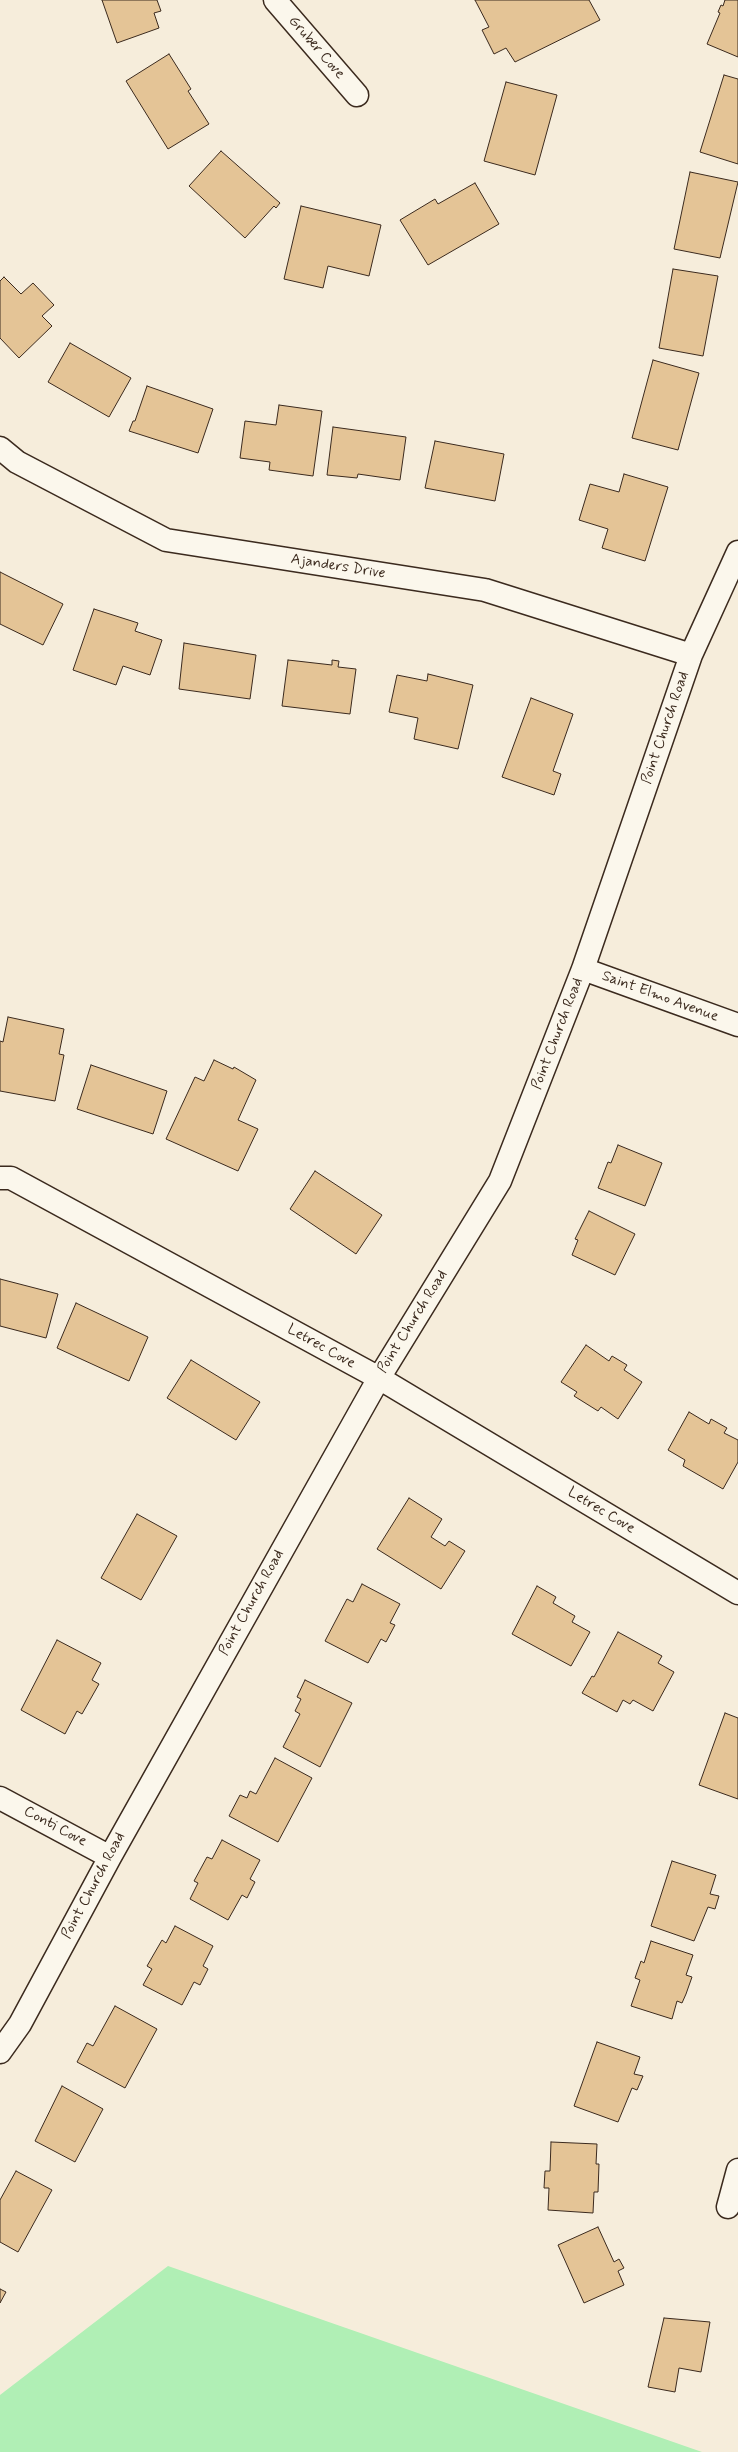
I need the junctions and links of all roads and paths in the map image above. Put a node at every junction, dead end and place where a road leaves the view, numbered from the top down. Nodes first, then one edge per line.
1 (275, 0) edge
2 (357, 95) dead end
3 (0, 448) edge
4 (738, 552) edge
5 (691, 655) junction
6 (583, 969) junction
7 (738, 1025) edge
8 (0, 1178) edge
9 (379, 1378) junction
10 (738, 1594) edge
11 (0, 1798) edge
12 (110, 1857) junction
13 (0, 2052) edge
14 (738, 2170) edge
15 (728, 2206) dead end

1 - 2 street, Gruber Cove
3 - 5 street, Ajanders Drive
4 - 5 street, Point Church Road
5 - 6 street, Point Church Road
6 - 7 street, Saint Elmo Avenue
6 - 9 street, Point Church Road
8 - 9 street, Letrec Cove
9 - 10 street, Letrec Cove
9 - 12 street, Point Church Road
11 - 12 street, Conti Cove
12 - 13 street, Point Church Road
14 - 15 street

